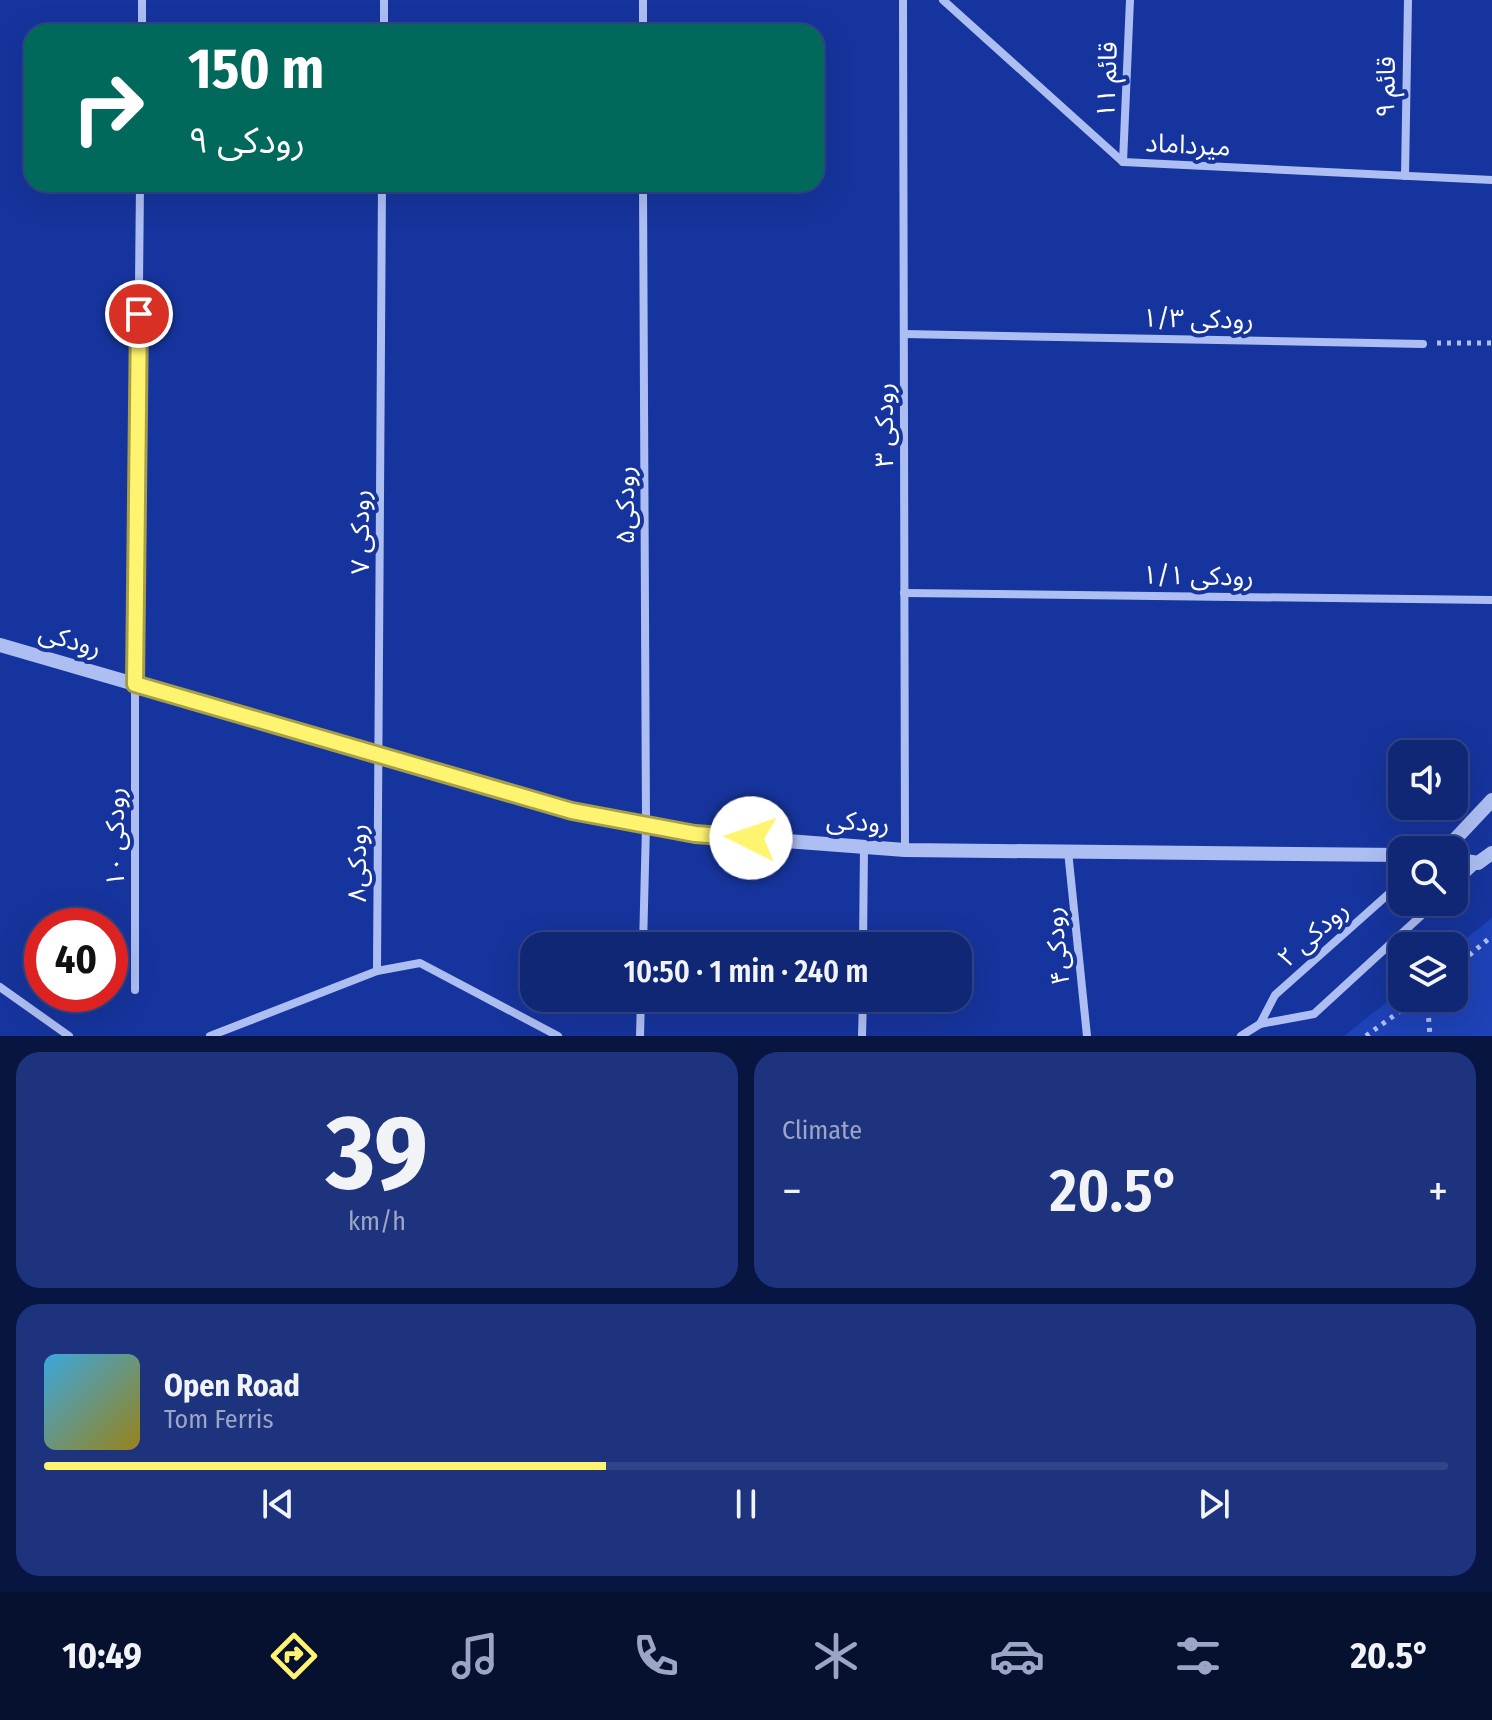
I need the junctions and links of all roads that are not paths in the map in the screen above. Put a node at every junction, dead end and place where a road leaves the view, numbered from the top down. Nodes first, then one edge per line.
1 (142, 0) edge
2 (384, 0) edge
3 (643, 0) edge
4 (903, 0) edge
5 (943, 0) edge
6 (1130, 0) edge
7 (1408, 0) edge
8 (142, 24) edge
9 (384, 24) edge
10 (643, 24) edge
11 (1123, 162) junction
12 (1405, 176) junction
13 (1492, 180) edge
14 (140, 192) edge
15 (382, 192) edge
16 (643, 192) edge
17 (904, 334) junction
18 (1423, 344) road end
19 (904, 593) junction
20 (1492, 600) edge
21 (0, 645) edge
22 (135, 684) junction
23 (378, 755) junction
24 (1492, 800) edge
25 (646, 826) junction
26 (1458, 836) edge
27 (864, 846) junction
28 (905, 850) junction
29 (1068, 851) junction
30 (1492, 853) edge
31 (1388, 855) edge
32 (1468, 861) edge
33 (1478, 863) junction
34 (1468, 872) edge
35 (1388, 894) edge
36 (1421, 916) edge
37 (643, 932) edge
38 (863, 932) edge
39 (377, 971) junction
40 (0, 987) edge
41 (135, 990) dead end
42 (641, 1012) edge
43 (863, 1012) edge
44 (1260, 1024) junction
45 (69, 1036) edge
46 (210, 1036) edge
47 (558, 1036) edge
48 (640, 1036) edge
49 (862, 1036) edge
50 (1087, 1036) edge
51 (1241, 1036) edge

1 - 8 street
2 - 9 street
3 - 10 street
4 - 17 street, رودکی ۳
5 - 11 street, میرداماد
6 - 11 street, قائم ۱۱
7 - 12 street, قائم ۹
11 - 12 street, میرداماد
12 - 13 street, میرداماد
14 - 22 street, رودکی ۱۰
15 - 23 street, رودکی ۷
16 - 25 street, رودکی۵
17 - 18 street, رودکی ۱/۳
17 - 19 street, رودکی ۳
19 - 20 street, رودکی ۱/۱
19 - 28 street, رودکی ۳
21 - 22 street, رودکی
22 - 23 street, رودکی
22 - 41 street, رودکی ۱۰
23 - 25 street, رودکی
23 - 39 street, رودکی۸
24 - 26 street
25 - 27 street, رودکی
25 - 37 street, رودکی۵
27 - 28 street, رودکی
27 - 38 street
28 - 29 street, رودکی
29 - 31 street, رودکی
29 - 50 street, رودکی۴
30 - 33 street
32 - 33 street
33 - 34 street
35 - 44 street, رودکی ۲
36 - 44 street, رودکی ۲
39 - 46 street
39 - 47 street
40 - 45 street
42 - 48 street
43 - 49 street
44 - 51 street, رودکی ۲

